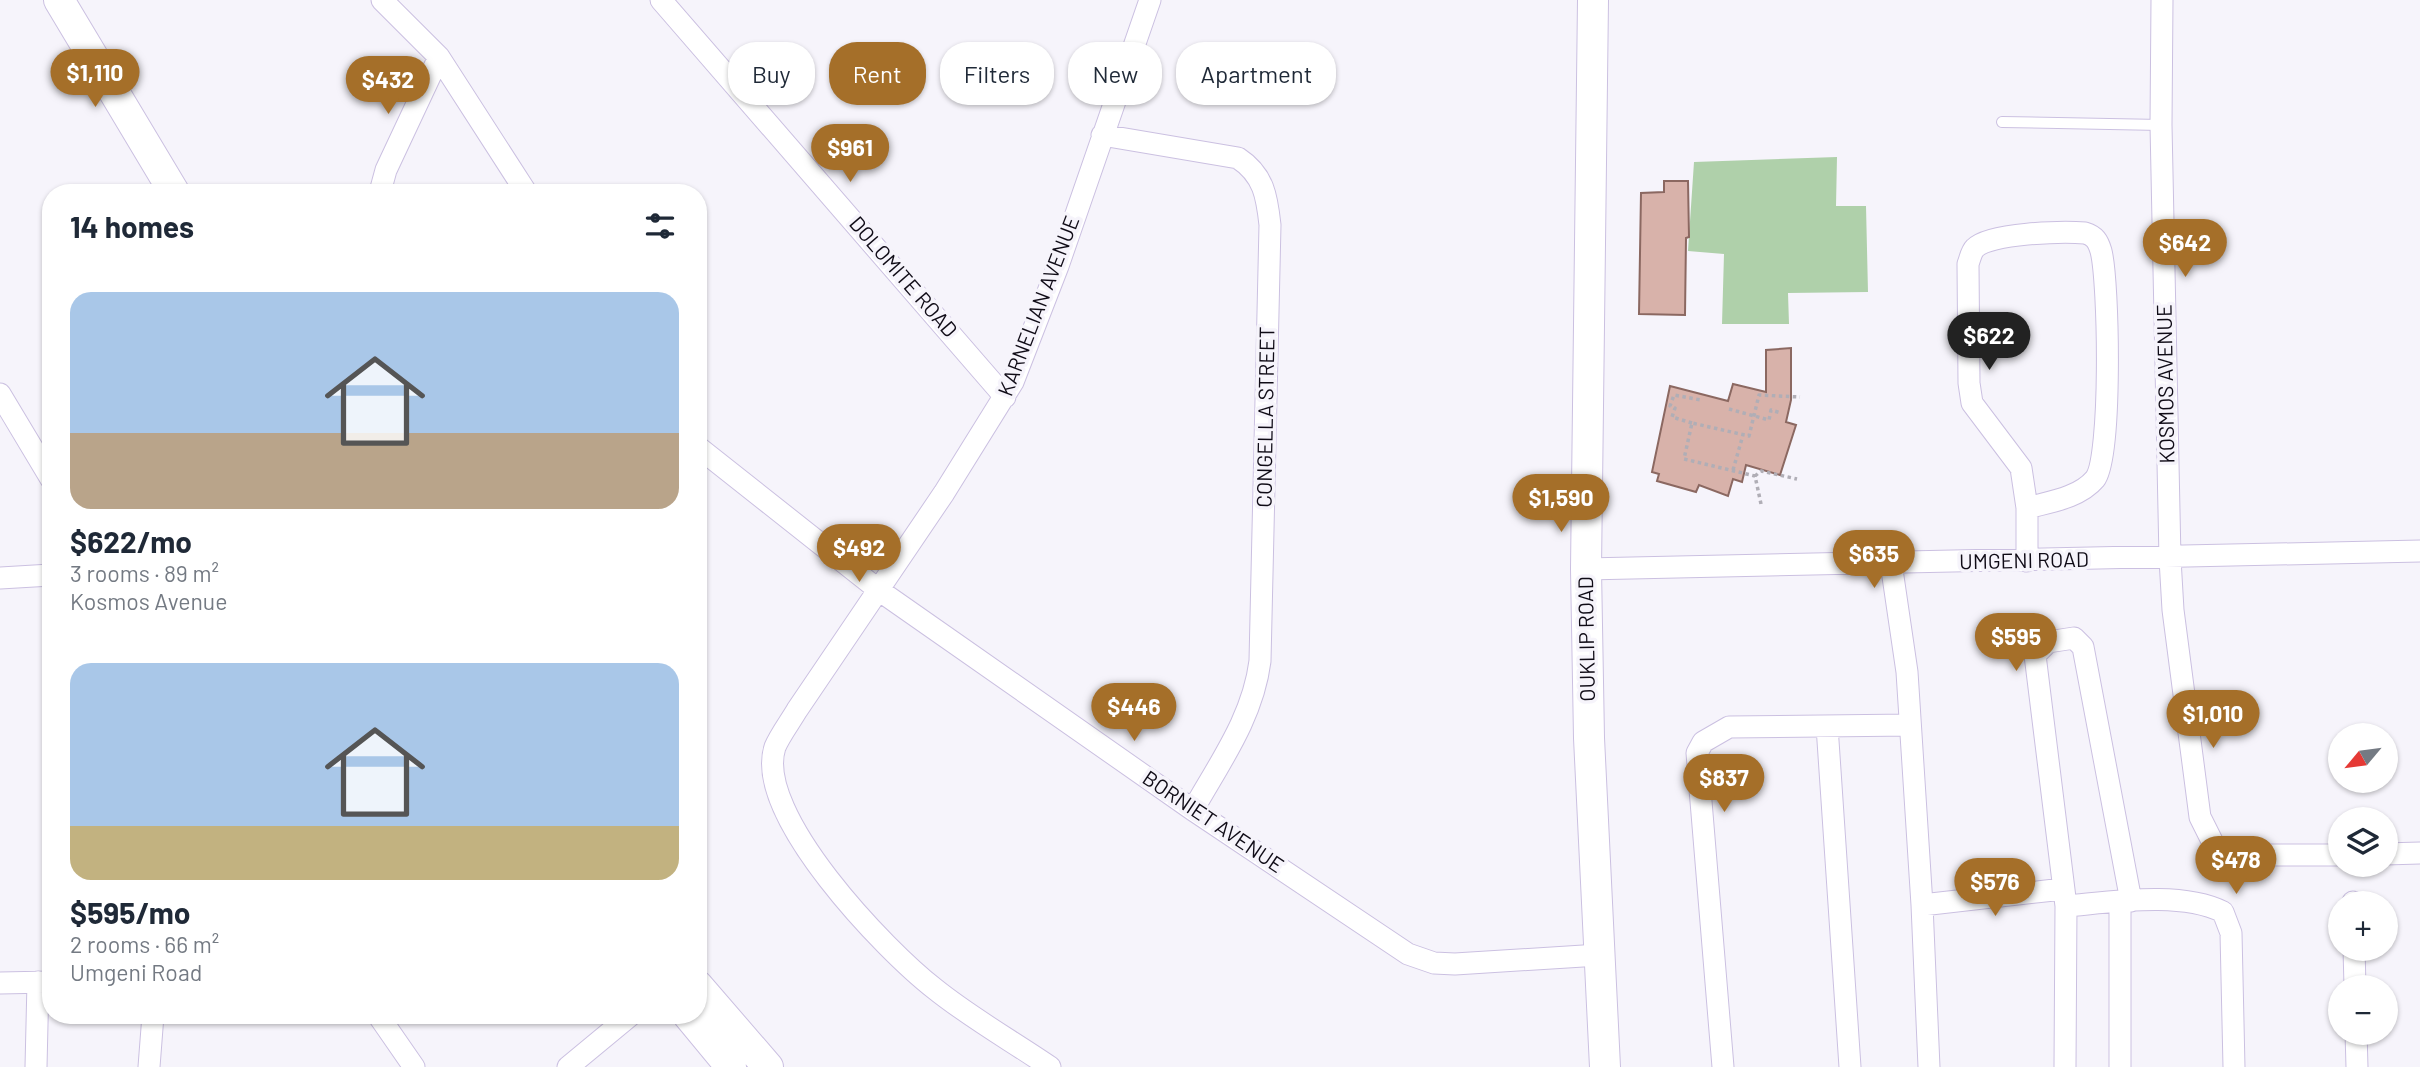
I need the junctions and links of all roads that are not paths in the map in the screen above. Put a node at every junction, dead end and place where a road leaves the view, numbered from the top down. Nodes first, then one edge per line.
1 (59, 0) edge
2 (382, 0) edge
3 (661, 0) edge
4 (1150, 0) edge
5 (1593, 0) edge
6 (2162, 0) edge
7 (439, 57) junction
8 (2002, 122) dead end
9 (2161, 125) junction
10 (1102, 135) junction
11 (169, 184) edge
12 (382, 184) edge
13 (521, 184) edge
14 (0, 394) edge
15 (1005, 397) junction
16 (707, 454) edge
17 (42, 464) edge
18 (2027, 508) junction
19 (2420, 551) edge
20 (2169, 558) junction
21 (2027, 561) junction
22 (1891, 563) junction
23 (1586, 569) junction
24 (42, 576) edge
25 (0, 578) edge
26 (880, 591) junction
27 (1910, 725) junction
28 (1827, 726) junction
29 (1193, 810) junction
30 (2420, 853) edge
31 (2398, 854) edge
32 (2328, 855) edge
33 (2065, 898) junction
34 (2126, 901) junction
35 (1922, 905) junction
36 (1599, 955) junction
37 (42, 982) edge
38 (0, 983) edge
39 (707, 996) edge
40 (42, 1003) edge
41 (152, 1024) edge
42 (384, 1024) edge
43 (620, 1024) edge
44 (695, 1024) edge
45 (2356, 1045) edge
46 (36, 1067) edge
47 (149, 1067) edge
48 (414, 1067) edge
49 (568, 1067) edge
50 (731, 1067) edge
51 (768, 1067) edge
52 (1050, 1067) edge
53 (1605, 1067) edge
54 (1723, 1067) edge
55 (1850, 1067) edge
56 (1928, 1067) edge
57 (2065, 1067) edge
58 (2120, 1067) edge
59 (2234, 1067) edge
60 (2357, 1067) edge

1 - 11 street
2 - 7 street
3 - 15 street, DOLOMITE ROAD
4 - 10 street, KARNELIAN AVENUE
5 - 23 street, OUKLIP ROAD
6 - 9 street, KOSMOS AVENUE
7 - 12 street
7 - 13 street
8 - 9 lane
9 - 20 street, KOSMOS AVENUE
10 - 15 street, KARNELIAN AVENUE
10 - 29 street, CONGELLA STREET
14 - 17 street
15 - 26 street, KARNELIAN AVENUE
16 - 26 street, BORNIET AVENUE
18 - 18 street
18 - 21 street
19 - 20 street, UMGENI ROAD
20 - 21 street, UMGENI ROAD
20 - 32 street, KOSMOS AVENUE
21 - 22 street, UMGENI ROAD
22 - 23 street, UMGENI ROAD
22 - 27 street
23 - 36 street, OUKLIP ROAD
24 - 25 street
26 - 29 street, BORNIET AVENUE
26 - 52 street, KARNELIAN AVENUE
27 - 28 street
27 - 35 street
28 - 54 street
28 - 55 street
29 - 36 street, BORNIET AVENUE
30 - 31 street
33 - 34 street
33 - 34 street
33 - 35 street
33 - 57 street
34 - 58 street
34 - 59 street
35 - 56 street
36 - 53 street, OUKLIP ROAD
37 - 38 street
39 - 51 street
40 - 46 street
41 - 47 street
42 - 48 street
43 - 49 street
44 - 50 street
45 - 60 street

